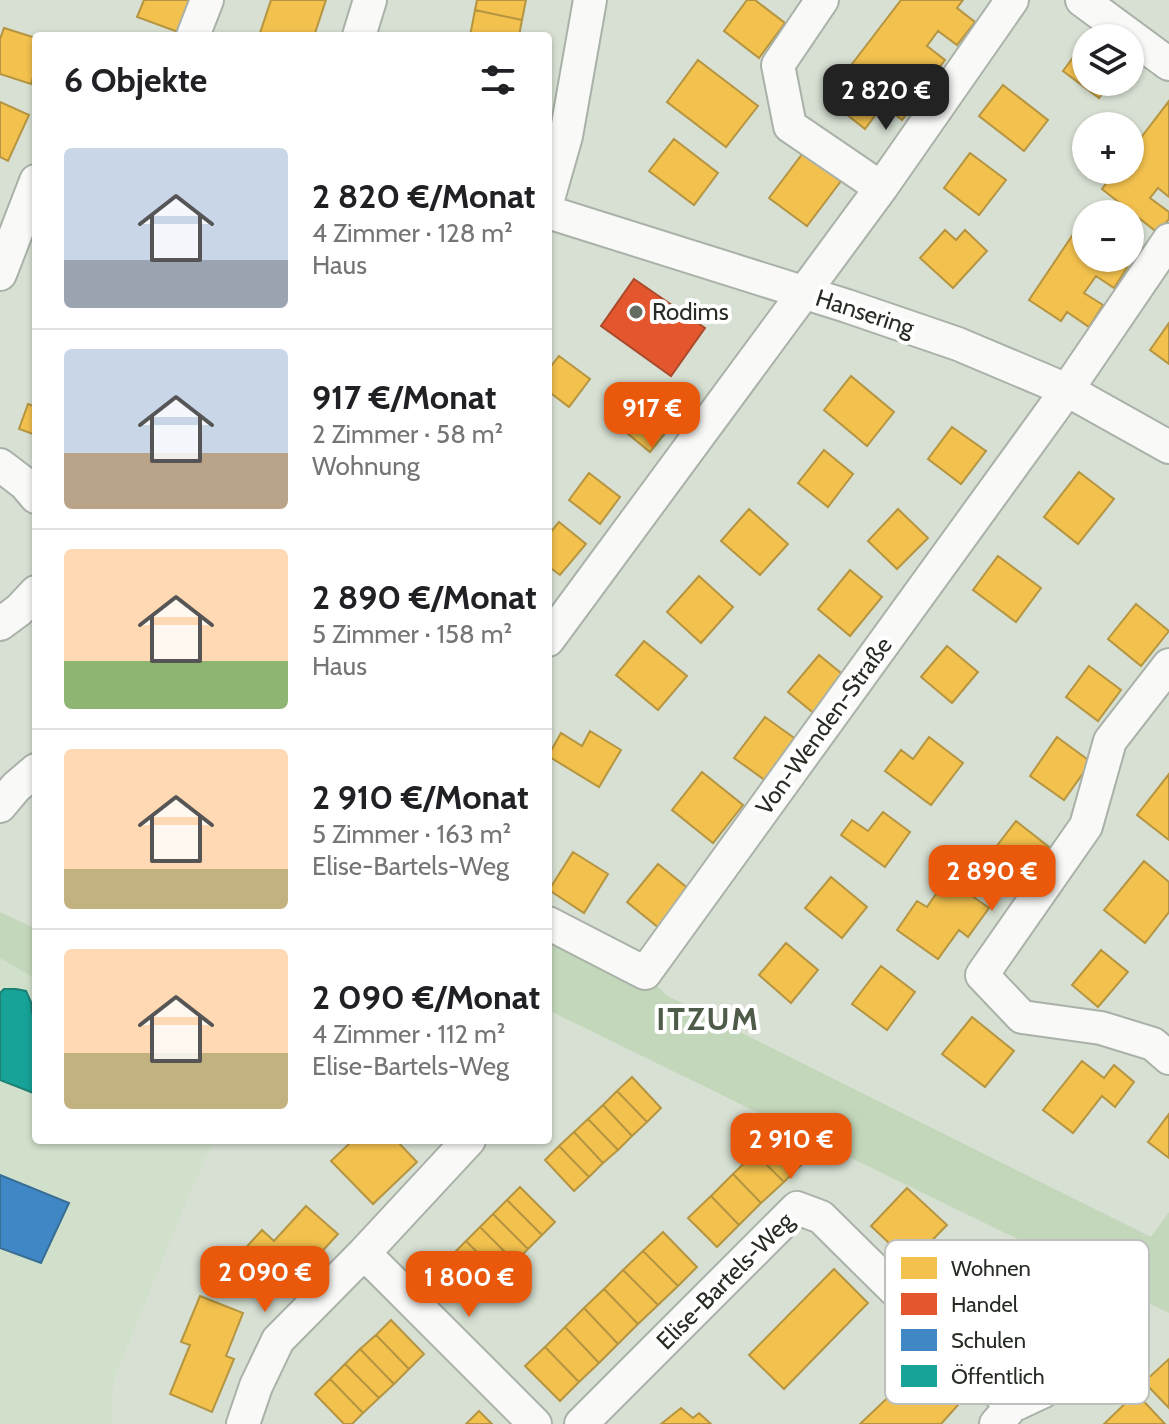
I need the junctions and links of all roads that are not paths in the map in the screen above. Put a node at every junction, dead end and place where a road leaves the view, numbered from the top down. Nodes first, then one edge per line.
1 (207, 0) edge
2 (370, 0) edge
3 (590, 0) edge
4 (822, 0) edge
5 (1012, 0) edge
6 (1082, 0) edge
7 (195, 32) edge
8 (360, 32) edge
9 (1169, 64) edge
10 (552, 185) edge
11 (881, 188) junction
12 (32, 191) edge
13 (552, 213) edge
14 (1169, 240) edge
15 (0, 274) edge
16 (802, 293) junction
17 (1067, 390) junction
18 (1169, 447) edge
19 (0, 465) edge
20 (32, 492) edge
21 (32, 596) edge
22 (0, 624) edge
23 (552, 635) edge
24 (1169, 665) edge
25 (32, 773) edge
26 (0, 806) edge
27 (552, 925) edge
28 (1169, 1058) edge
29 (465, 1144) edge
30 (364, 1253) junction
31 (885, 1286) edge
32 (1022, 1404) edge
33 (1004, 1415) edge
34 (243, 1424) edge
35 (535, 1424) edge
36 (581, 1424) edge

1 - 7 street
2 - 8 street
3 - 10 street
4 - 11 street
5 - 11 street
6 - 9 street
11 - 16 street
12 - 15 street
13 - 16 street, Hansering
14 - 17 street
16 - 17 street, Hansering
16 - 23 street
17 - 18 street, Hansering
17 - 27 street, Von-Wenden-Straße
19 - 20 street
21 - 22 street
24 - 28 street
25 - 26 street
29 - 30 street
30 - 34 street
30 - 35 street
31 - 36 street, Elise-Bartels-Weg
32 - 33 street, Elise-Bartels-Weg

